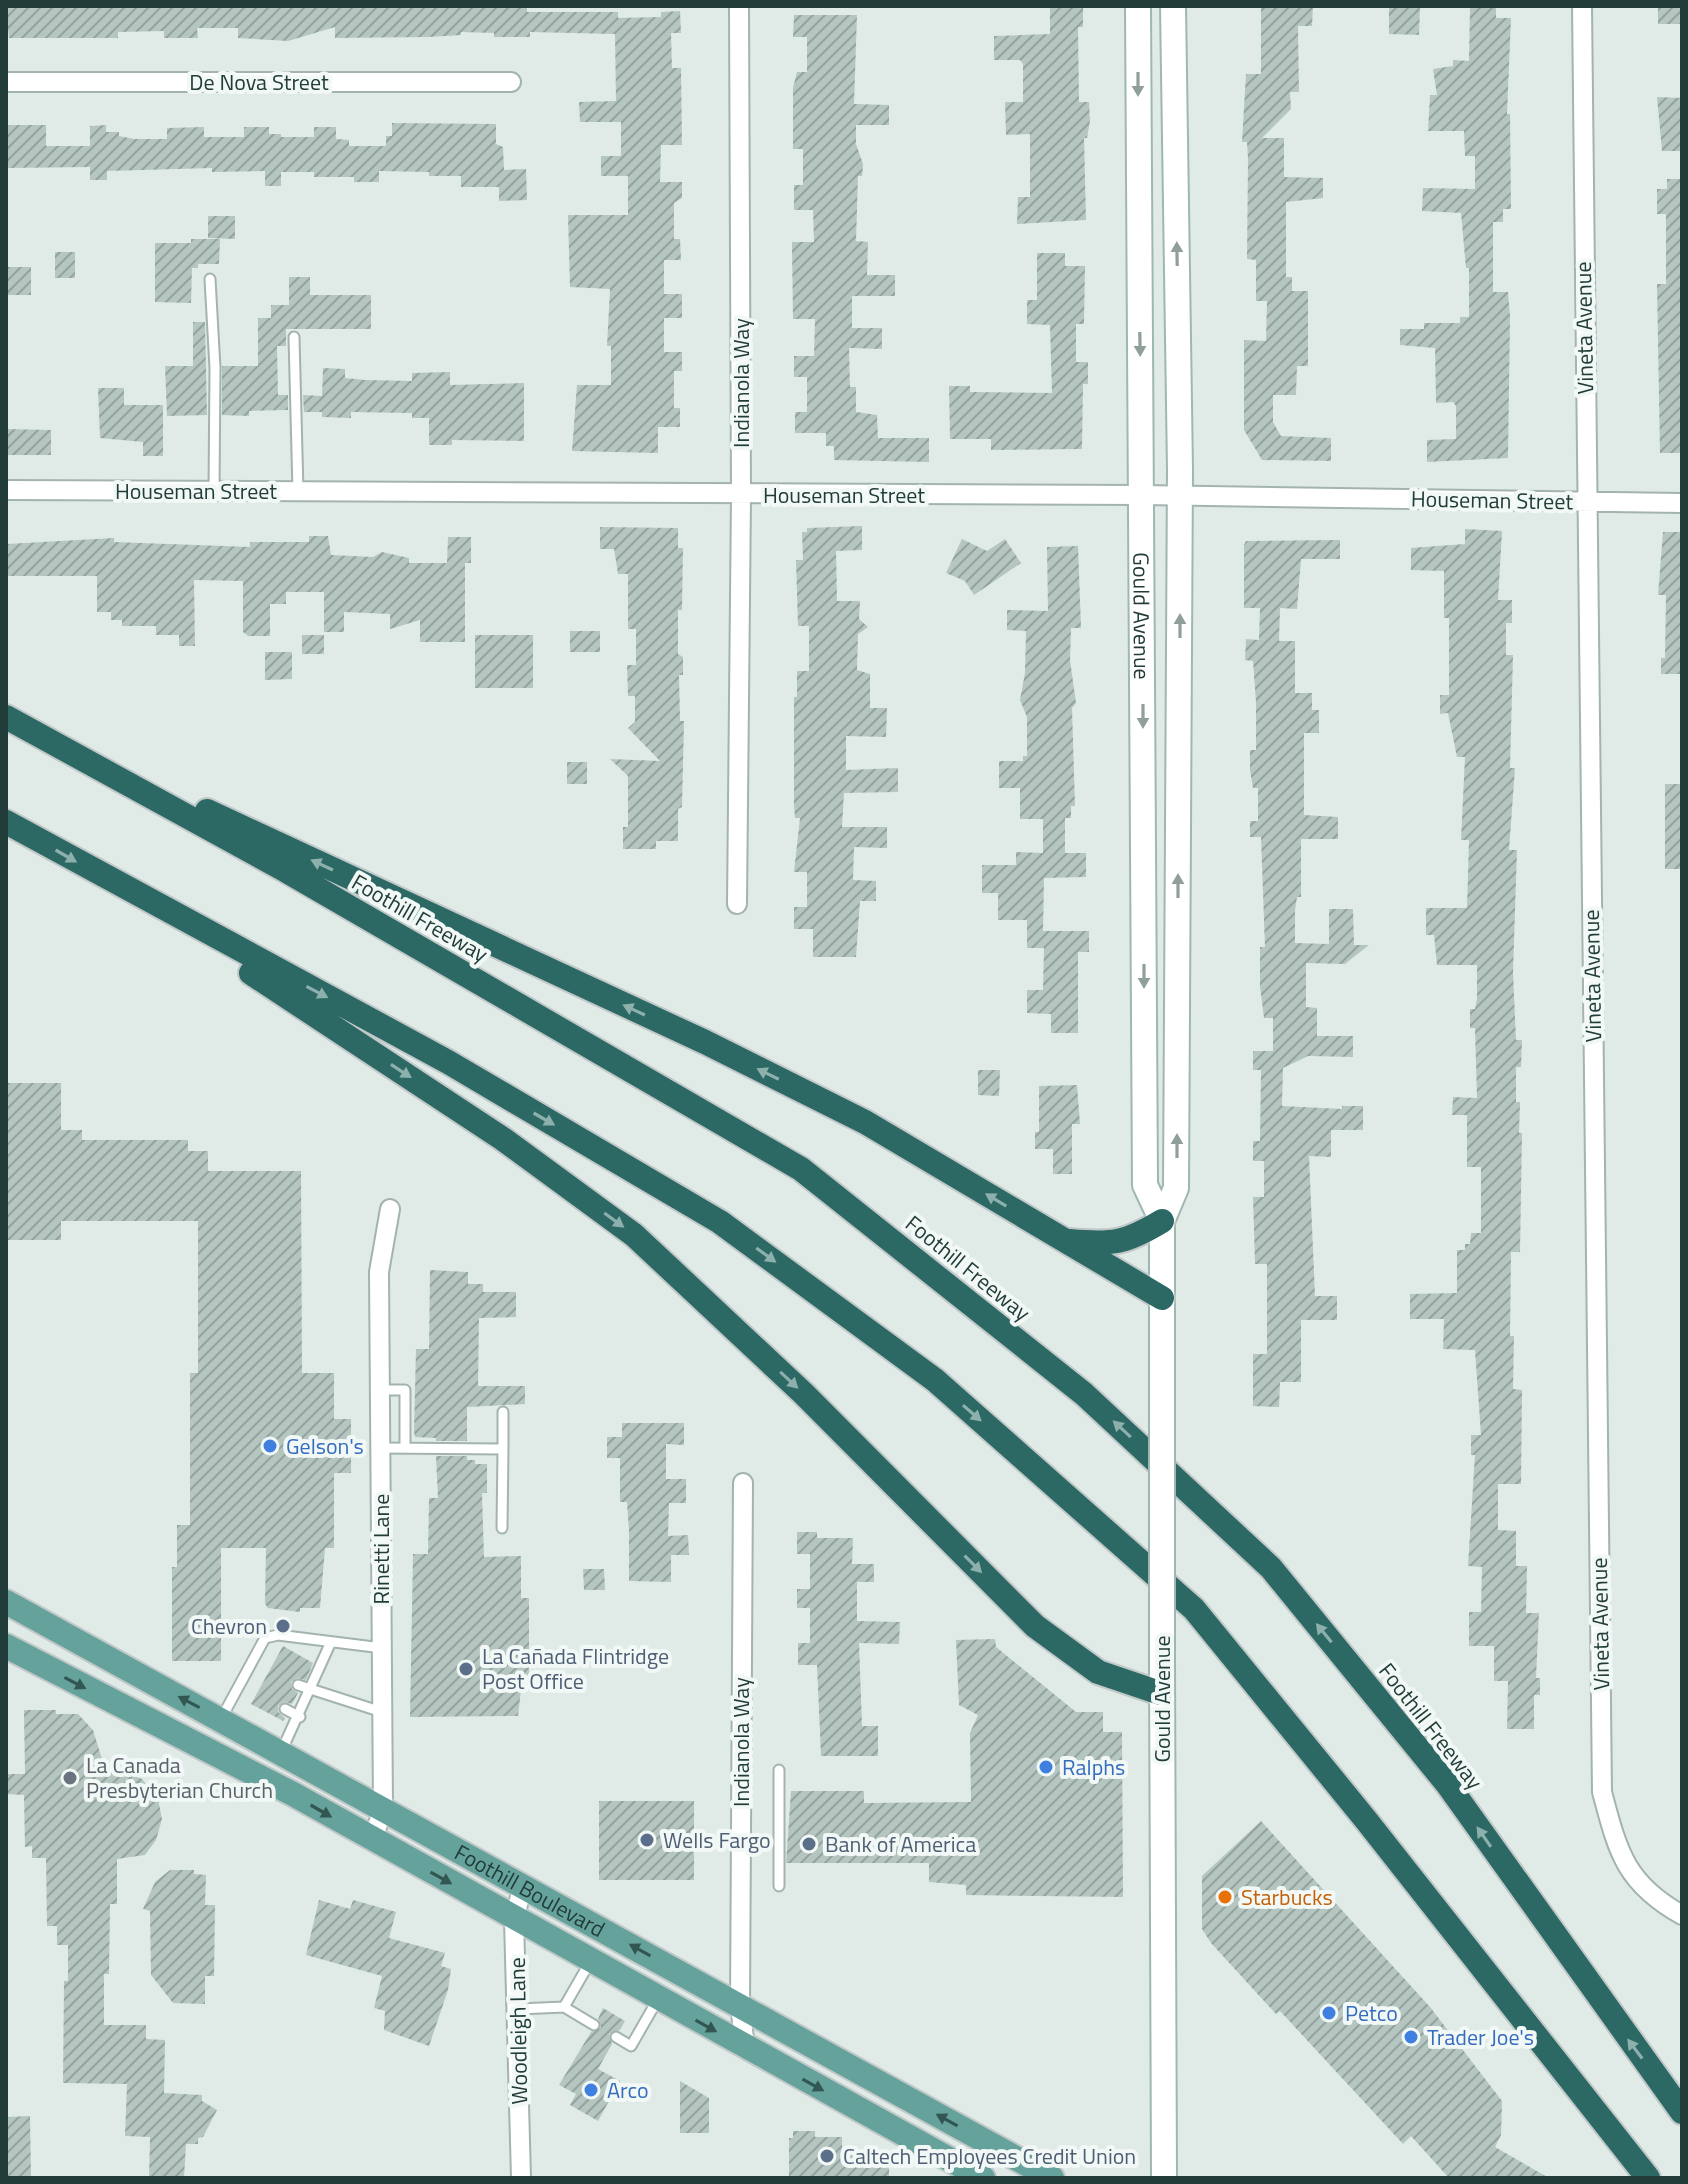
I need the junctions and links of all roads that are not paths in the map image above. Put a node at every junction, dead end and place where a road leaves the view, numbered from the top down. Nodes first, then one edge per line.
1 (739, 6) edge
2 (1138, 6) edge
3 (1173, 6) edge
4 (1582, 6) edge
5 (6, 82) edge
6 (511, 82) dead end
7 (210, 279) dead end
8 (294, 337) dead end
9 (6, 490) edge
10 (214, 491) junction
11 (298, 492) junction
12 (1142, 495) junction
13 (741, 496) junction
14 (1180, 496) junction
15 (1586, 501) junction
16 (1682, 503) edge
17 (6, 717) edge
18 (6, 822) edge
19 (125, 890) junction
20 (737, 904) dead end
21 (390, 1209) dead end
22 (1162, 1221) junction
23 (1062, 1240) junction
24 (1162, 1298) junction
25 (380, 1390) junction
26 (503, 1412) dead end
27 (381, 1448) junction
28 (405, 1448) junction
29 (503, 1449) junction
30 (743, 1483) dead end
31 (502, 1528) dead end
32 (6, 1602) edge
33 (330, 1644) junction
34 (6, 1646) edge
35 (382, 1648) junction
36 (253, 1661) junction
37 (265, 1668) dead end
38 (240, 1684) junction
39 (298, 1685) dead end
40 (251, 1690) dead end
41 (311, 1692) junction
42 (1160, 1693) junction
43 (285, 1709) dead end
44 (382, 1712) junction
45 (300, 1717) junction
46 (221, 1719) junction
47 (281, 1752) junction
48 (779, 1770) dead end
49 (383, 1808) junction
50 (373, 1840) junction
51 (523, 1885) junction
52 (779, 1886) dead end
53 (1682, 1915) edge
54 (514, 1920) junction
55 (590, 1962) junction
56 (658, 1999) junction
57 (740, 2005) junction
58 (564, 2007) junction
59 (518, 2009) junction
60 (594, 2025) dead end
61 (616, 2037) dead end
62 (745, 2047) junction
63 (1682, 2112) edge
64 (521, 2178) edge
65 (983, 2178) edge
66 (1052, 2178) edge
67 (1164, 2178) edge
68 (1648, 2178) edge

1 - 13 street, Indianola Way
2 -> 12 street, Gould Avenue
14 -> 3 street, Gould Avenue
4 - 15 street, Vineta Avenue
5 - 6 street, De Nova Street
7 - 10 lane
8 - 11 lane
9 - 10 street, Houseman Street
10 - 11 street, Houseman Street
11 - 13 street, Houseman Street
12 - 13 street, Houseman Street
12 - 14 street, Houseman Street
12 -> 22 street, Gould Avenue
13 - 20 street, Indianola Way
14 - 15 street, Houseman Street
22 -> 14 street, Gould Avenue
15 - 16 street, Houseman Street
15 - 53 street, Vineta Avenue
23 -> 17 highway
63 -> 17 highway, Foothill Freeway
18 -> 19 highway
19 -> 42 highway
19 -> 68 highway
21 - 25 street, Rinetti Lane
22 - 23 highway
22 - 24 street, Gould Avenue
23 - 24 highway
24 - 42 street, Gould Avenue, bridge
25 - 27 street, Rinetti Lane
25 - 28 lane
26 - 29 lane
27 - 28 lane
27 - 35 street, Rinetti Lane
28 - 29 lane
29 - 31 lane
30 - 57 street, Indianola Way
46 -> 32 main road, Foothill Boulevard
33 - 35 lane
33 - 36 lane
33 - 41 lane
34 -> 50 main road, Foothill Boulevard
35 - 44 street, Rinetti Lane
36 - 37 lane
36 - 38 lane
38 - 40 lane
38 - 46 lane
39 - 41 lane
41 - 44 lane
41 - 45 lane
42 - 67 street, Gould Avenue
43 - 45 lane
44 - 49 street, Rinetti Lane
45 - 47 lane
46 - 47 main road, Foothill Boulevard
47 - 49 main road, Foothill Boulevard
48 - 52 lane
49 - 50 street, Rinetti Lane
49 - 51 main road, Foothill Boulevard
50 -> 54 main road, Foothill Boulevard
51 - 54 street, Woodleigh Lane
57 -> 51 main road, Foothill Boulevard
54 - 55 main road, Foothill Boulevard
54 - 59 street, Woodleigh Lane
55 - 56 main road, Foothill Boulevard
55 - 58 lane
56 - 61 lane
56 -> 62 main road, Foothill Boulevard
57 - 62 street, Indianola Way
66 -> 57 main road, Foothill Boulevard
58 - 59 lane
58 - 60 lane
59 - 64 street, Woodleigh Lane
62 -> 65 main road, Foothill Boulevard

